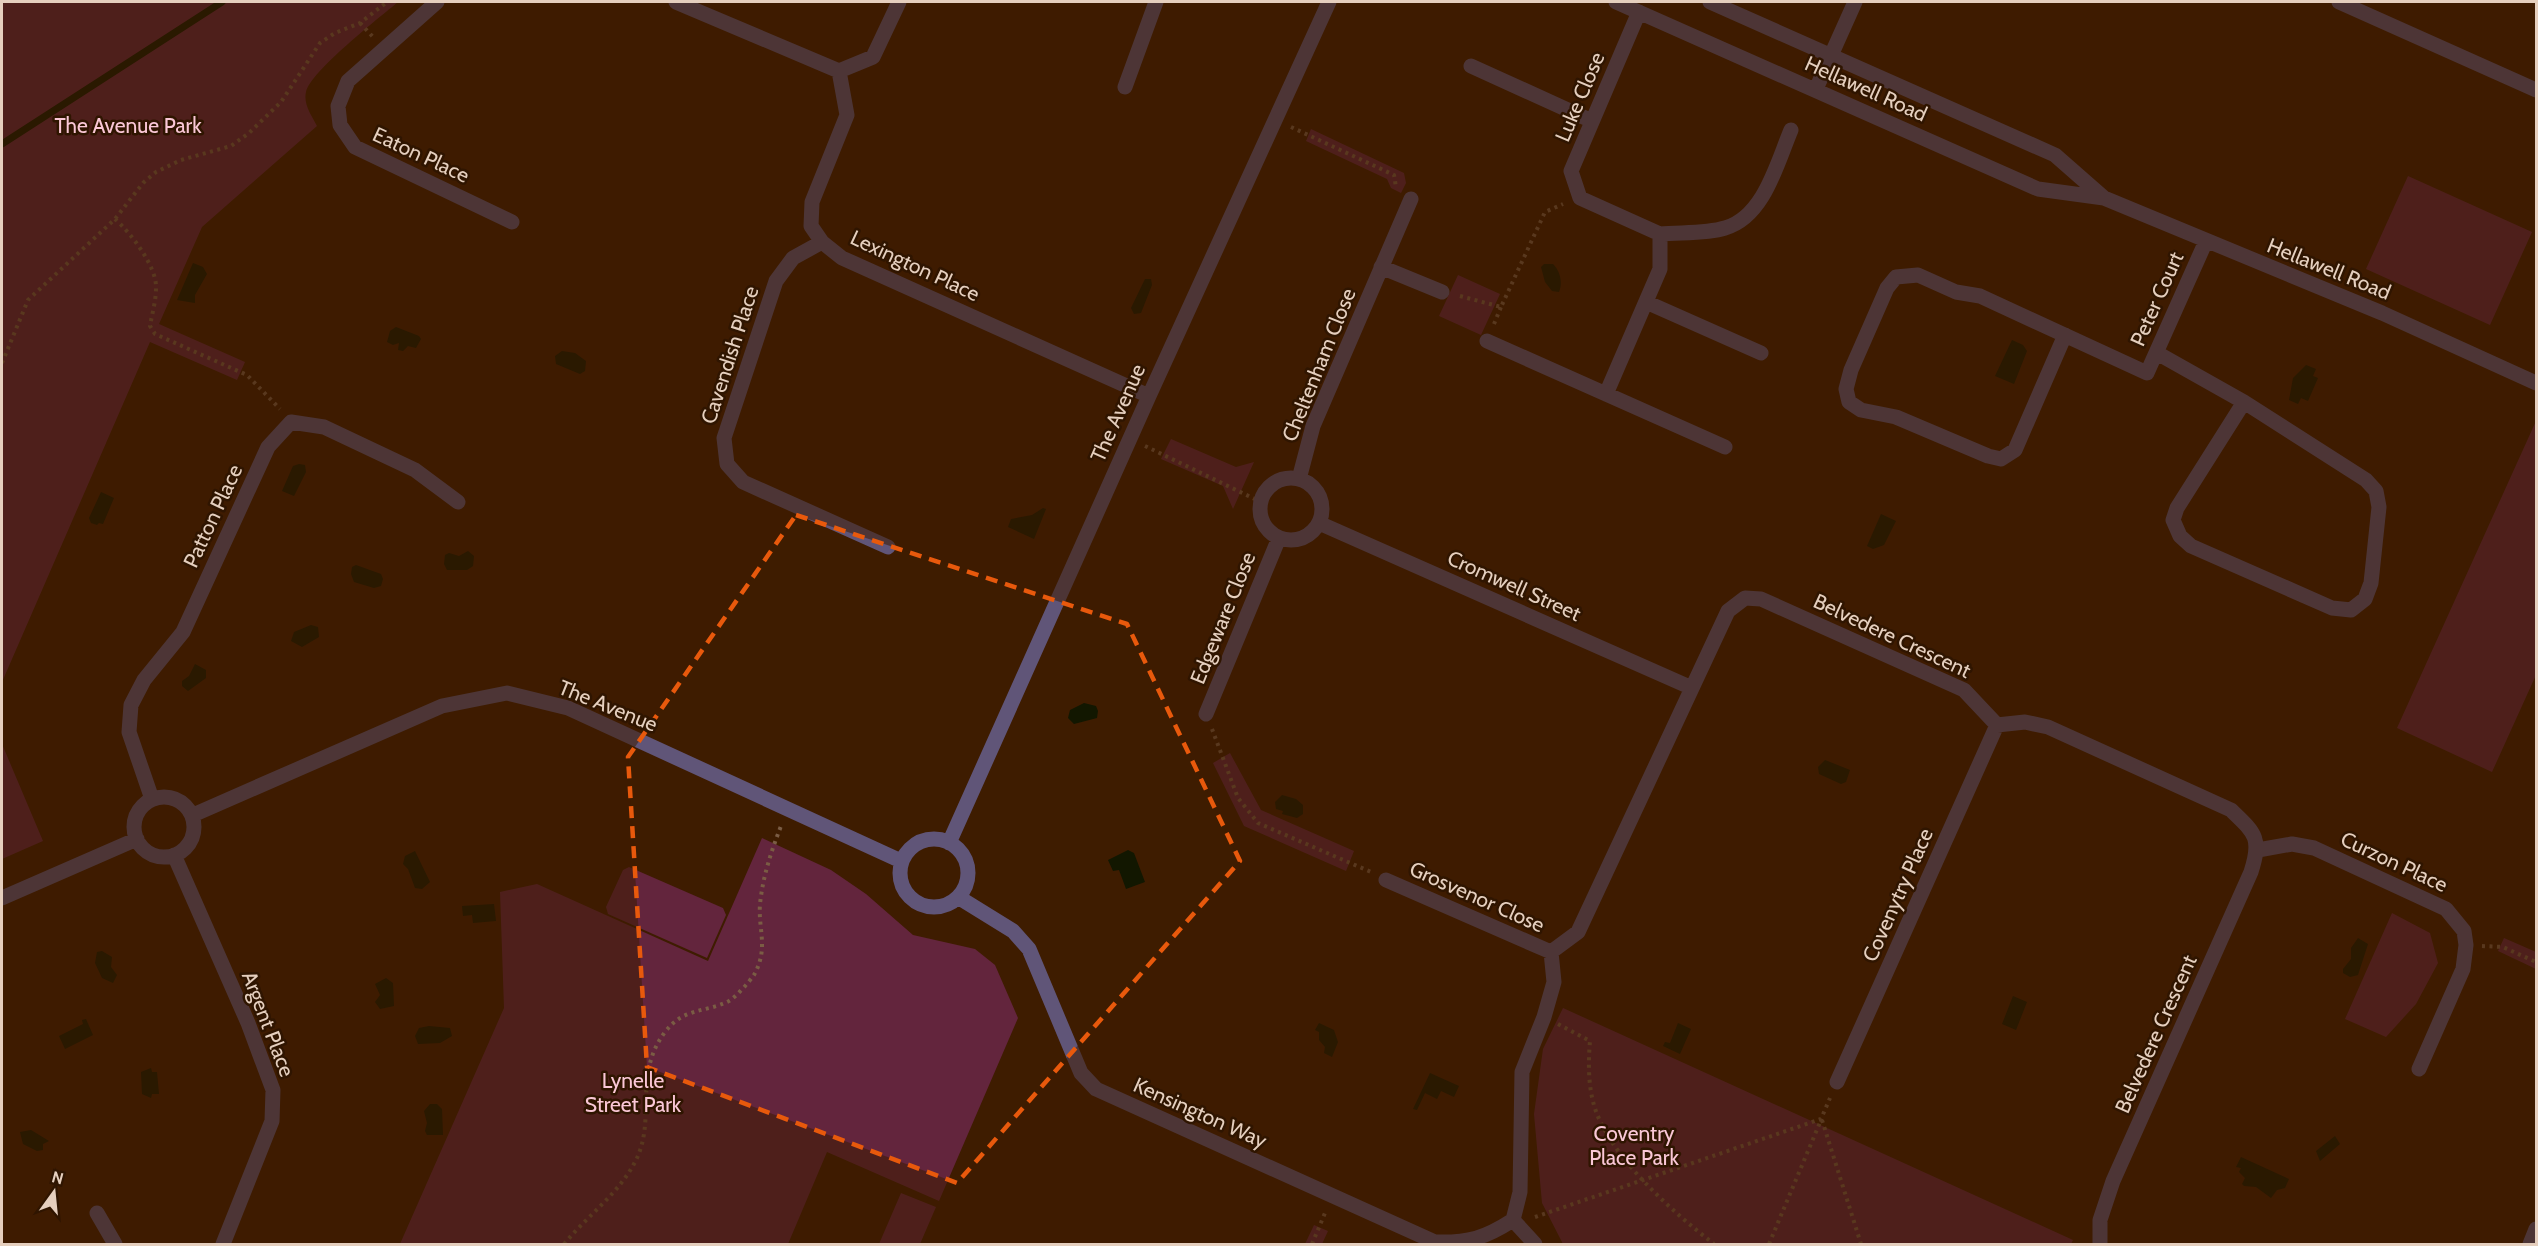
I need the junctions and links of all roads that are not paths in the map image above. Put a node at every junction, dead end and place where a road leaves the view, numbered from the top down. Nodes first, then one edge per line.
1 (437, 2) edge
2 (676, 2) edge
3 (899, 2) edge
4 (1156, 2) edge
5 (1329, 2) edge
6 (1616, 2) edge
7 (1710, 2) edge
8 (1855, 2) edge
9 (2338, 2) edge
10 (1639, 12) junction
11 (1832, 55) junction
12 (1471, 66) dead end
13 (838, 71) junction
14 (1125, 87) dead end
15 (1816, 90) junction
16 (2536, 90) edge
17 (1592, 121) junction
18 (1791, 130) dead end
19 (2104, 198) junction
20 (1412, 199) dead end
21 (512, 222) dead end
22 (1660, 234) junction
23 (2206, 241) junction
24 (822, 242) junction
25 (1381, 267) junction
26 (1442, 292) road end
27 (1646, 302) junction
28 (2066, 335) junction
29 (1487, 341) dead end
30 (1761, 353) dead end
31 (2157, 353) junction
32 (2536, 382) edge
33 (1606, 394) junction
34 (1149, 396) junction
35 (2244, 402) junction
36 (1725, 447) dead end
37 (1299, 479) junction
38 (458, 502) dead end
39 (1319, 522) junction
40 (1279, 538) junction
41 (888, 547) dead end
42 (1692, 688) junction
43 (1206, 714) road end
44 (1997, 725) junction
45 (152, 799) junction
46 (192, 815) junction
47 (137, 839) junction
48 (949, 843) junction
49 (2258, 850) junction
50 (174, 855) junction
51 (902, 861) junction
52 (1386, 880) road end
53 (958, 897) junction
54 (2, 898) edge
55 (1551, 952) junction
56 (2419, 1069) dead end
57 (1838, 1082) road end
58 (97, 1213) dead end
59 (1514, 1220) junction
60 (2536, 1229) edge
61 (115, 1245) edge
62 (223, 1245) edge
63 (1535, 1245) edge
64 (2100, 1245) edge
65 (2530, 1245) edge

1 - 21 street, Eaton Place
2 - 13 street
3 - 13 street
4 - 14 street
5 - 34 street, The Avenue
6 - 10 street, Hellawell Road
7 - 11 street, Hellawell Road
8 - 11 street
9 - 16 street
10 - 15 street, Hellawell Road
10 - 17 street, Luke Close
11 - 15 street
11 - 19 street, Hellawell Road
12 - 17 street
13 - 24 street, Lexington Place
15 - 19 street, Hellawell Road
17 - 22 street, Luke Close
18 - 22 street
19 - 23 street, Hellawell Road
20 - 25 street, Cheltenham Close
22 - 27 street
23 - 31 street, Peter Court
23 - 32 street, Hellawell Road
24 - 34 street, Lexington Place
24 - 41 street, Cavendish Place
25 - 26 street
25 - 37 street, Cheltenham Close
27 - 30 street
27 - 33 street
28 - 28 street
28 - 31 street, Peter Court
29 - 33 street
31 - 35 street
33 - 36 street
34 - 48 street, The Avenue
35 - 35 street
37 - 39 street
37 - 40 street
38 - 45 street, Patton Place
39 - 40 street
39 - 42 street, Cromwell Street
40 - 43 street, Edgeware Close
42 - 44 street, Belvedere Crescent
42 - 55 street, Belvedere Crescent
44 - 49 street
44 - 57 street, Covenytry Place
45 - 46 street
45 - 47 street
46 - 50 street
46 - 51 street, The Avenue
47 - 50 street
47 - 54 street
48 - 51 street
48 - 53 street
49 - 56 street, Curzon Place
49 - 64 street, Belvedere Crescent
50 - 62 street, Argent Place
51 - 53 street
52 - 55 street, Grosvenor Close
53 - 59 street, Kensington Way
55 - 59 street
58 - 61 street
59 - 63 street
60 - 65 street

